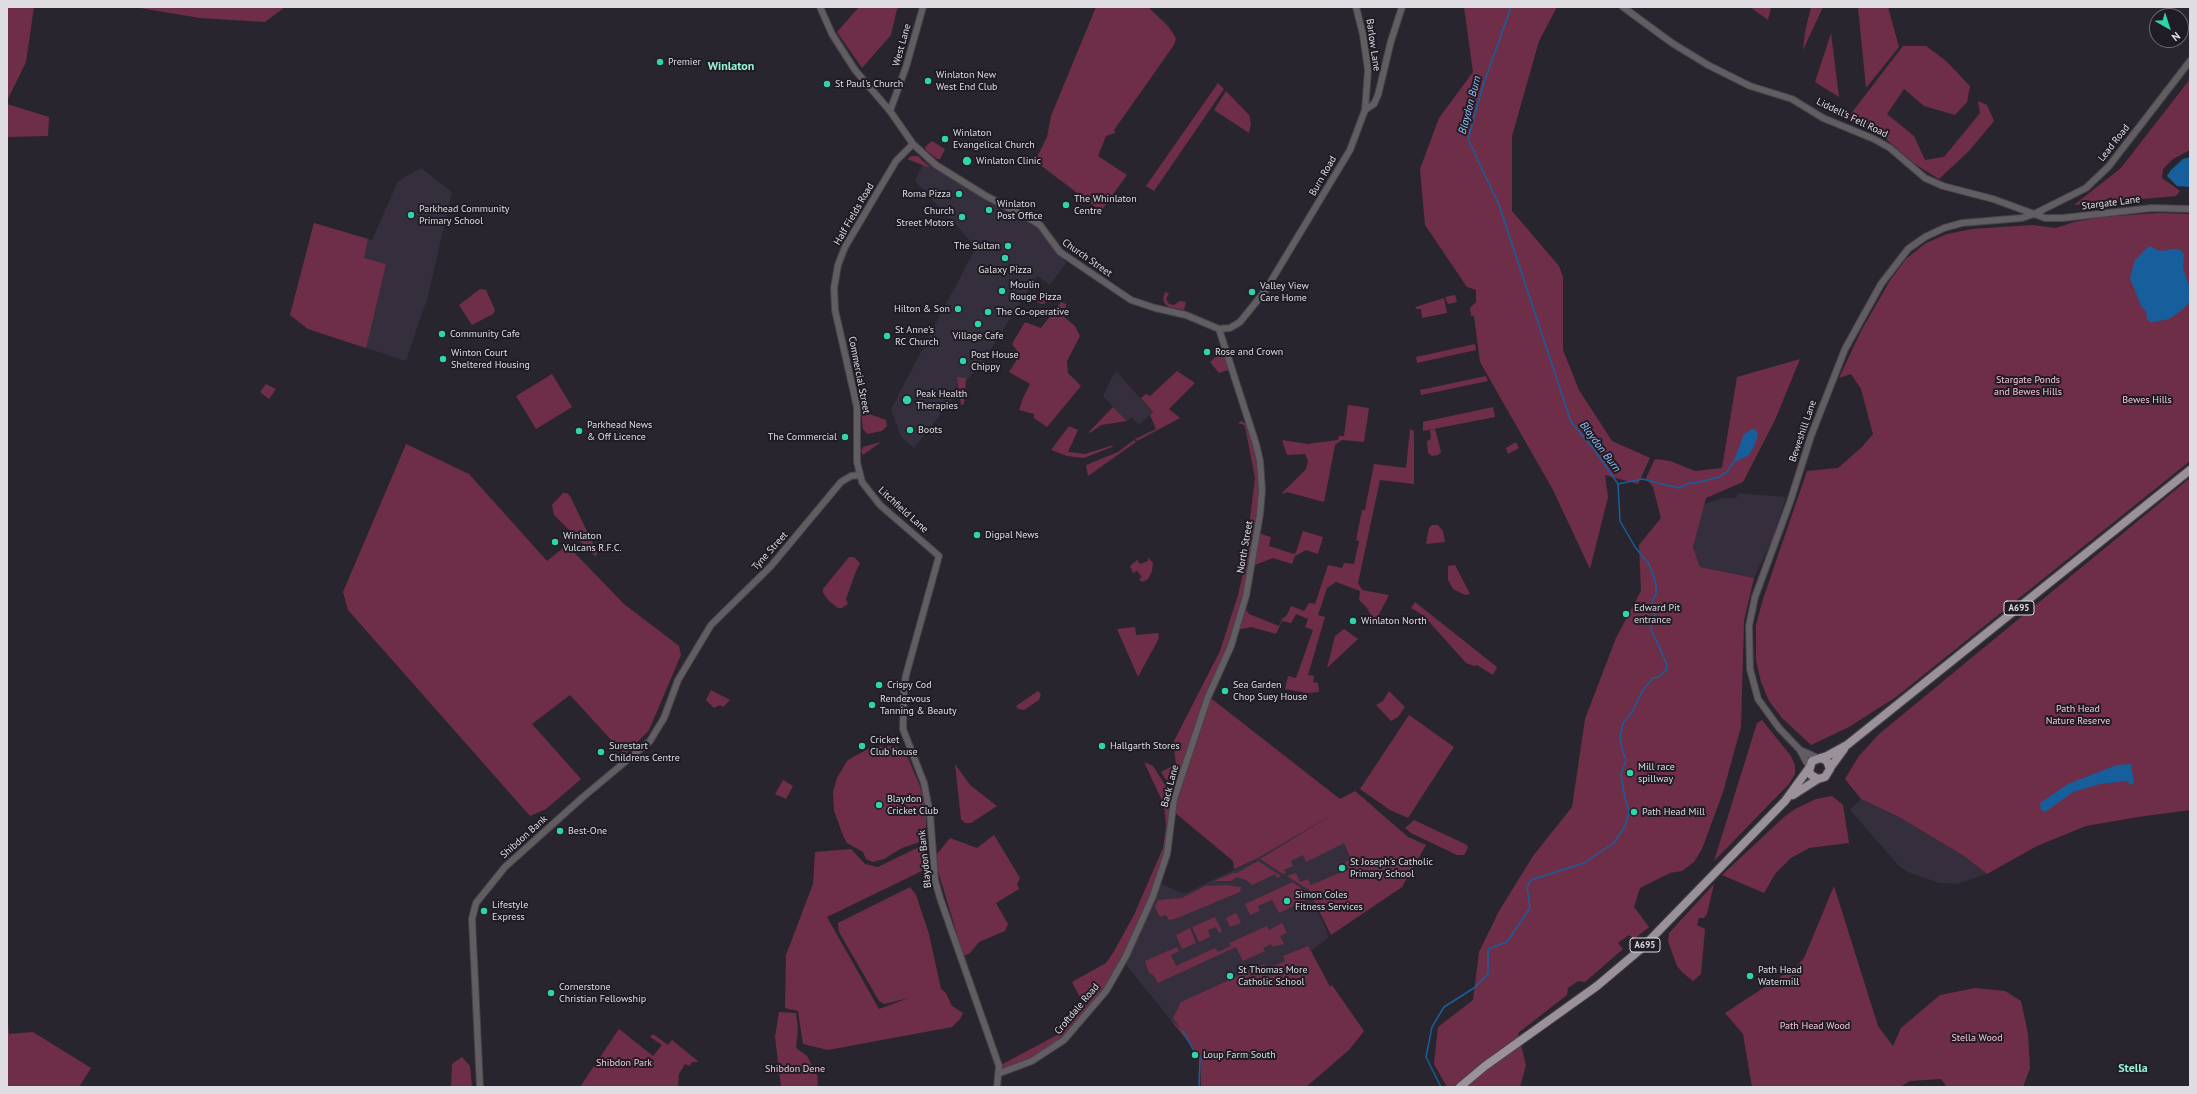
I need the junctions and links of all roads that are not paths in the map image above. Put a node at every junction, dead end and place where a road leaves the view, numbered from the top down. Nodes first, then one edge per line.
1 (820, 7) edge
2 (923, 7) edge
3 (1356, 7) edge
4 (1402, 7) edge
5 (1623, 7) edge
6 (2190, 61) edge
7 (1365, 110) junction
8 (890, 111) junction
9 (913, 144) junction
10 (2190, 209) edge
11 (2034, 214) junction
12 (838, 327) joint
13 (1219, 330) junction
14 (2190, 470) edge
15 (859, 475) junction
16 (939, 556) joint
17 (697, 645) joint
18 (1208, 696) joint
19 (1847, 745) junction
20 (1800, 750) junction
21 (1820, 758) junction
22 (1809, 768) junction
23 (1830, 768) junction
24 (1818, 779) junction
25 (1785, 801) junction
26 (1158, 882) joint
27 (1000, 1073) junction
28 (480, 1087) edge
29 (997, 1087) edge
30 (1460, 1087) edge

1 - 8 street, Church Street
2 - 8 street, West Lane
3 - 7 street, Barlow Lane
4 - 7 street, Burn Road
5 - 11 street, Liddell's Fell Road
6 - 11 street, Lead Road
7 - 13 street, Burn Road
8 - 9 street, Church Street
9 - 12 street, Half Fields Road
9 - 13 street, Church Street
10 - 11 street, Stargate Lane
11 - 20 street, Beweshill Lane
12 - 15 street, Commercial Street
13 - 18 street, North Street
14 - 19 main road, A695
15 - 16 street, Litchfield Lane
15 - 17 street, Tyne Street
16 - 27 street, Blaydon Bank
17 - 28 street, Shibdon Bank
18 - 26 street, Back Lane
19 - 21 main road, A695
19 - 23 main road, A695
20 - 21 street, Beweshill Lane
20 - 22 street, Beweshill Lane
21 - 22 main road, A695
21 - 23 main road
22 - 24 main road
22 - 25 main road, A695
23 - 24 main road, A695
24 - 25 main road, A695
25 - 30 main road, A695
26 - 27 street, Croftdale Road
27 - 29 street, Blaydon Bank

